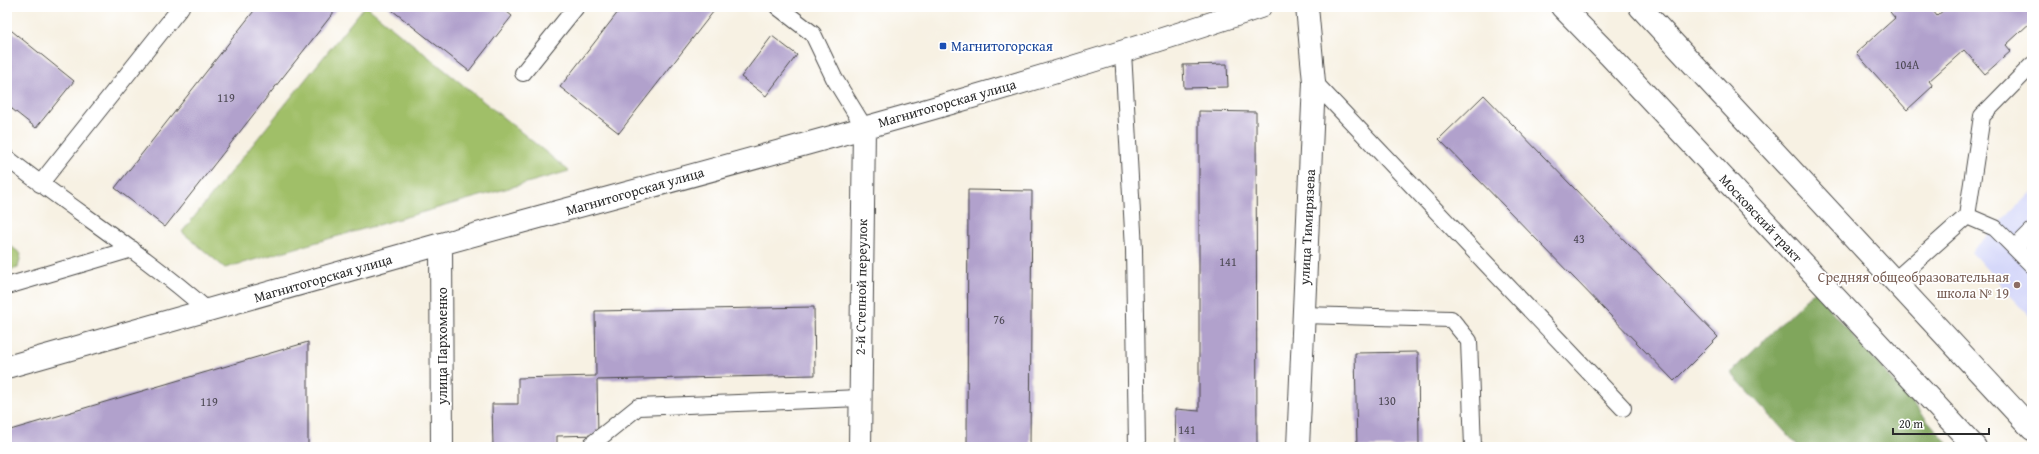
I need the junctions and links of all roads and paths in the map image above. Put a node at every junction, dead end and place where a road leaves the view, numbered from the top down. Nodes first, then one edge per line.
1 (181, 7) edge
2 (576, 7) edge
3 (778, 7) edge
4 (1260, 7) edge
5 (1307, 7) edge
6 (1562, 7) edge
7 (1640, 7) edge
8 (1123, 52) junction
9 (2032, 65) edge
10 (523, 73) dead end
11 (1314, 82) junction
12 (864, 127) junction
13 (7, 158) edge
14 (40, 184) junction
15 (1967, 216) junction
16 (2032, 231) edge
17 (441, 244) junction
18 (2016, 247) junction
19 (132, 249) junction
20 (2032, 265) edge
21 (1894, 282) junction
22 (7, 286) edge
23 (207, 310) junction
24 (1302, 315) junction
25 (7, 367) edge
26 (860, 398) junction
27 (1624, 408) dead end
28 (2032, 429) edge
29 (442, 447) edge
30 (592, 447) edge
31 (860, 447) edge
32 (1137, 447) edge
33 (1298, 447) edge
34 (1473, 447) edge
35 (1975, 447) edge

1 - 14 lane
2 - 10 lane
3 - 12 lane
4 - 8 street, Магнитогорская улица
5 - 11 street, улица Тимирязева
6 - 35 street, Московский тракт
7 - 21 street
8 - 12 street, Магнитогорская улица
8 - 32 lane
9 - 15 lane
11 - 24 street, улица Тимирязева
11 - 27 lane
12 - 17 street, Магнитогорская улица
12 - 26 street, 2-й Степной переулок
13 - 14 lane
14 - 19 lane
15 - 18 lane
15 - 21 lane
16 - 18 lane
17 - 23 street, Магнитогорская улица
17 - 29 street, улица Пархоменко
18 - 20 lane
19 - 22 lane
19 - 23 lane
21 - 28 street
23 - 25 street, Магнитогорская улица
24 - 33 street, улица Тимирязева
24 - 34 lane
26 - 30 lane
26 - 31 street, 2-й Степной переулок

